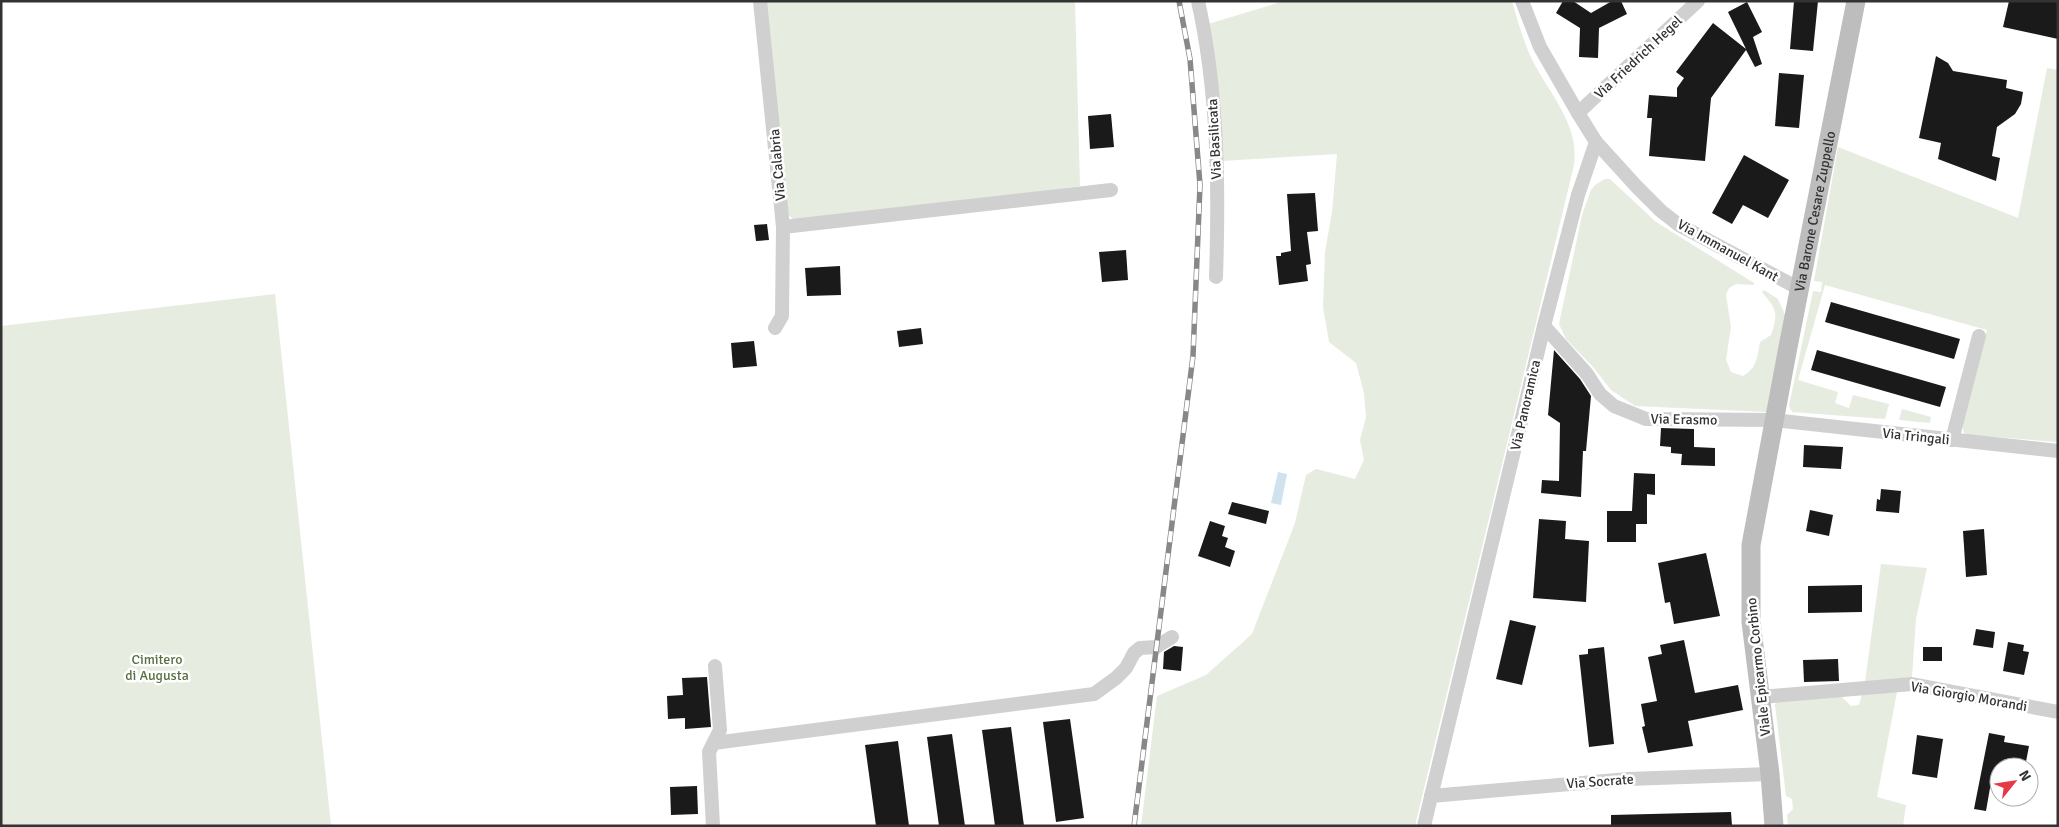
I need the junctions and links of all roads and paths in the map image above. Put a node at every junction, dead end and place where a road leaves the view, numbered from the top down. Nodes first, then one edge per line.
1 (760, 1) edge
2 (1198, 1) edge
3 (1522, 1) edge
4 (1698, 1) edge
5 (1856, 1) edge
6 (1578, 113) junction
7 (1596, 142) junction
8 (1111, 190) dead end
9 (783, 227) junction
10 (1216, 277) dead end
11 (1800, 289) junction
12 (1544, 326) junction
13 (775, 328) dead end
14 (1978, 336) dead end
15 (1774, 420) junction
16 (1952, 440) junction
17 (2058, 451) edge
18 (1172, 637) dead end
19 (715, 666) dead end
20 (1761, 697) junction
21 (2058, 712) edge
22 (714, 743) junction
23 (1770, 774) junction
24 (1432, 796) junction
25 (713, 826) edge
26 (1424, 826) edge
27 (1774, 826) edge

1 - 9 street, Via Calabria
2 - 10 street, Via Basilicata
3 - 6 street
4 - 6 street, Via Friedrich Hegel
5 - 11 main road, Via Barone Cesare Zuppello
6 - 7 street
7 - 11 street, Via Immanuel Kant
7 - 12 street, Via Panoramica
8 - 9 street
9 - 13 street, Via Calabria
11 - 15 main road, Via Barone Cesare Zuppello
12 - 15 street, Via Erasmo
12 - 24 street, Via Panoramica
14 - 16 street
15 - 16 street, Via Tringali
15 - 20 main road, Viale Epicarmo Corbino
16 - 17 street, Via Tringali
18 - 22 street
19 - 22 street
20 - 21 street, Via Giorgio Morandi
20 - 23 main road, Viale Epicarmo Corbino
22 - 25 street
23 - 24 street, Via Socrate
23 - 27 main road, Viale Epicarmo Corbino
24 - 26 street, Via Panoramica

